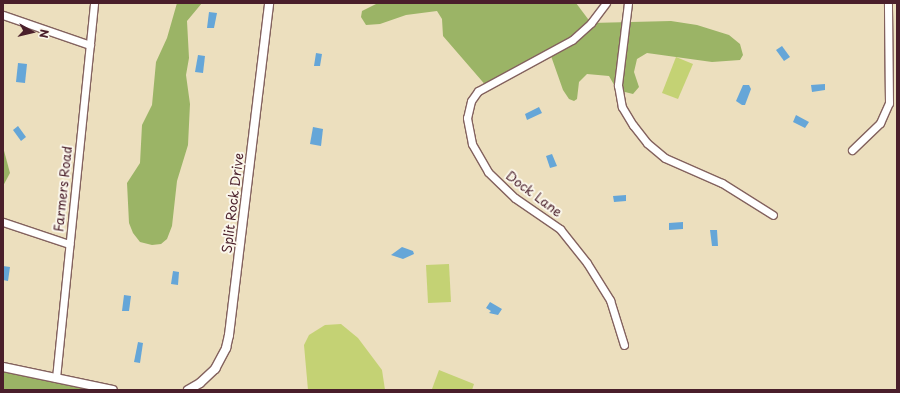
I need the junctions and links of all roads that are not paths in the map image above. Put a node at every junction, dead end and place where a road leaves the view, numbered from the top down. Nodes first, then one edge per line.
1 (94, 3) edge
2 (269, 3) edge
3 (606, 3) edge
4 (628, 3) edge
5 (888, 3) edge
6 (3, 15) edge
7 (90, 45) junction
8 (852, 150) dead end
9 (773, 215) dead end
10 (3, 222) edge
11 (69, 244) junction
12 (624, 346) dead end
13 (3, 367) edge
14 (56, 378) junction
15 (113, 390) edge
16 (188, 390) edge

1 - 7 street, Farmers Road
2 - 16 street, Split Rock Drive
3 - 12 street, Dock Lane
4 - 9 street
5 - 8 street
6 - 7 street
7 - 11 street, Farmers Road
10 - 11 street
11 - 14 street, Farmers Road
13 - 14 street
14 - 15 street

